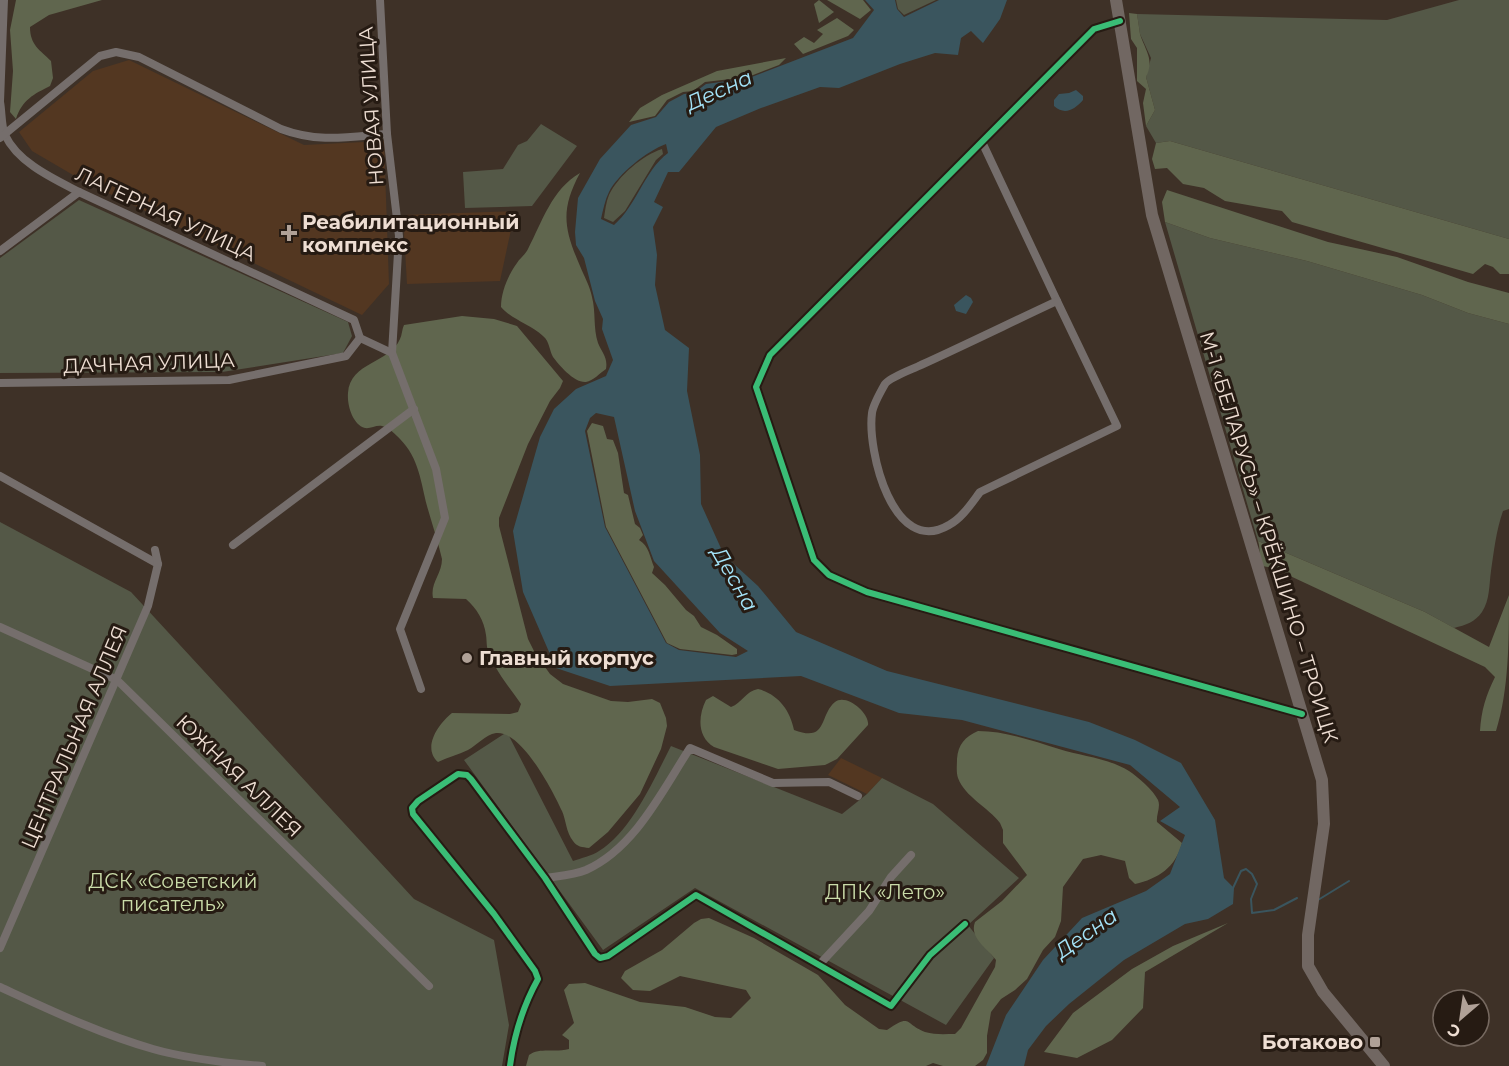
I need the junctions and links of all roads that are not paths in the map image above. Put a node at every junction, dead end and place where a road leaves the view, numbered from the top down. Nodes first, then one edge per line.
1 (4, 0) edge
2 (380, 0) edge
3 (1116, 0) edge
4 (1119, 21) junction
5 (0, 101) edge
6 (387, 134) junction
7 (3, 136) edge
8 (982, 142) junction
9 (79, 192) junction
10 (0, 251) edge
11 (1057, 301) junction
12 (360, 338) junction
13 (392, 353) junction
14 (0, 384) edge
15 (414, 409) junction
16 (0, 476) edge
17 (233, 545) dead end
18 (155, 550) dead end
19 (158, 564) junction
20 (0, 627) edge
21 (117, 680) junction
22 (421, 689) dead end
23 (1302, 714) junction
24 (858, 796) dead end
25 (911, 855) dead end
26 (545, 878) junction
27 (965, 924) dead end
28 (0, 948) edge
29 (819, 965) junction
30 (429, 986) dead end
31 (0, 987) edge
32 (262, 1066) edge
33 (510, 1066) edge
34 (1384, 1066) edge

1 - 5 street, ЛАГЕРНАЯ УЛИЦА
2 - 6 street, НОВАЯ УЛИЦА
3 - 4 main road, М-1 «БЕЛАРУСЬ» – КРЁКШИНО – ТРОИЦК
4 - 8 street
4 - 23 main road, М-1 «БЕЛАРУСЬ» – КРЁКШИНО – ТРОИЦК
5 - 7 street, ЛАГЕРНАЯ УЛИЦА
6 - 7 street
6 - 13 street, НОВАЯ УЛИЦА
7 - 9 street, ЛАГЕРНАЯ УЛИЦА
8 - 11 street
8 - 23 street
9 - 10 street
9 - 12 street, ЛАГЕРНАЯ УЛИЦА
11 - 11 street
12 - 13 street
12 - 14 street, ДАЧНАЯ УЛИЦА
13 - 15 street
15 - 17 street
15 - 22 street
16 - 19 street
18 - 19 street
19 - 21 street, ЦЕНТРАЛЬНАЯ АЛЛЕЯ
20 - 21 street, ЮЖНАЯ АЛЛЕЯ
21 - 28 street, ЦЕНТРАЛЬНАЯ АЛЛЕЯ
21 - 30 street, ЮЖНАЯ АЛЛЕЯ
23 - 34 main road, М-1 «БЕЛАРУСЬ» – КРЁКШИНО – ТРОИЦК
24 - 26 street
25 - 29 street
26 - 29 street
26 - 33 street
27 - 29 street
31 - 32 street

